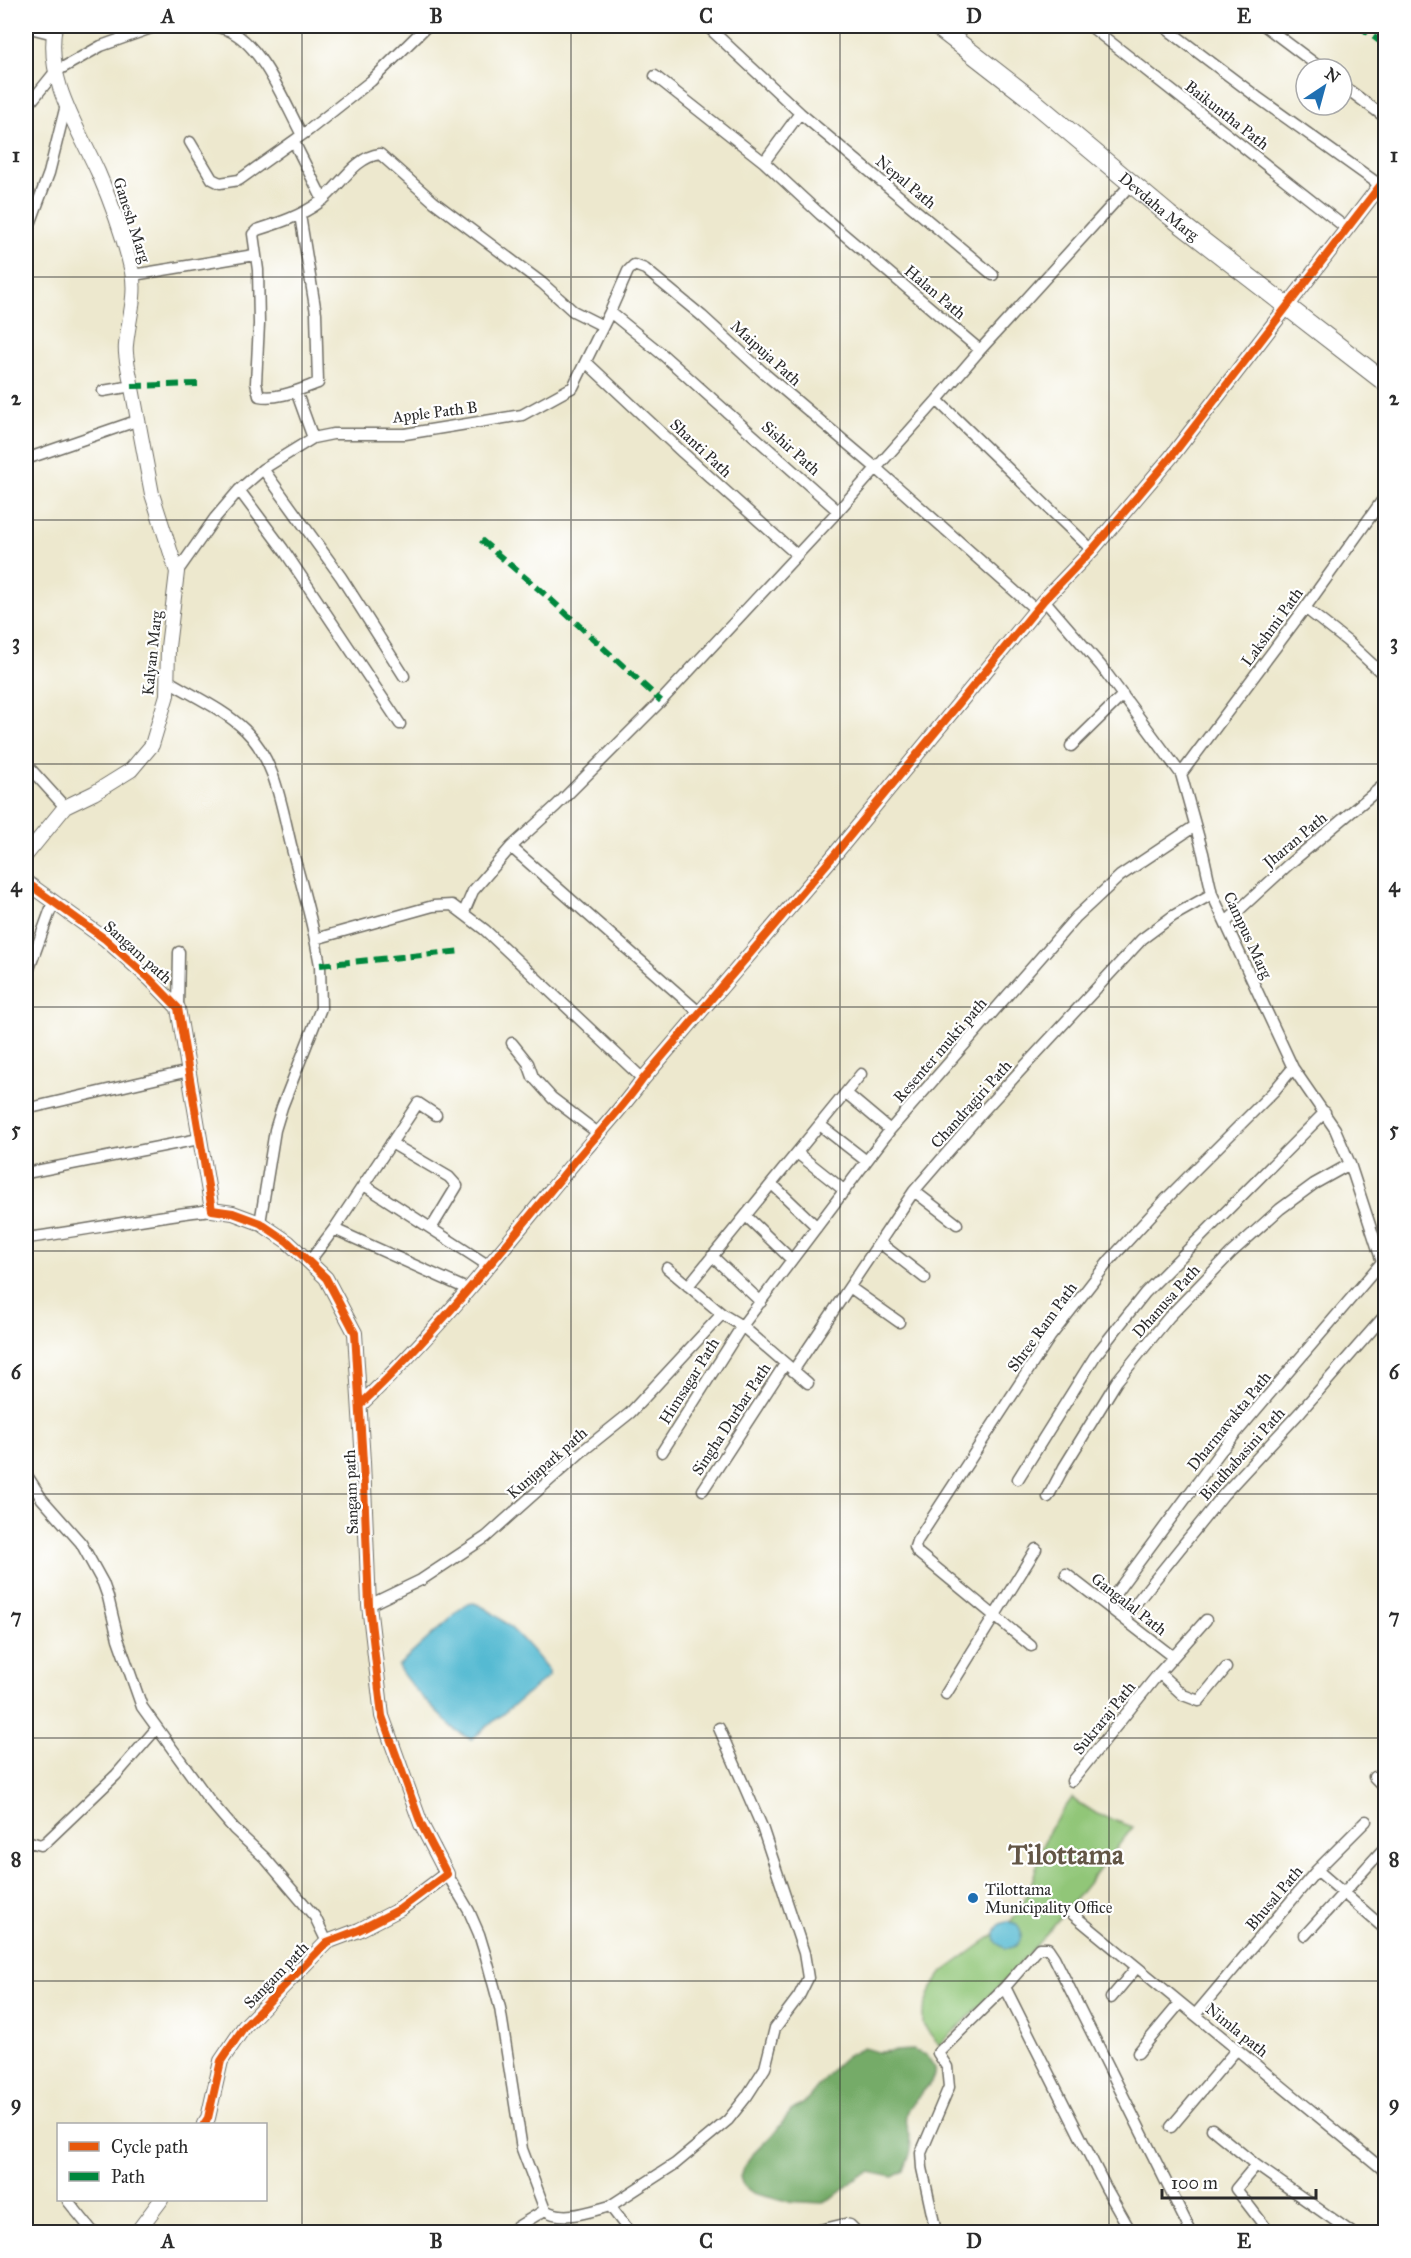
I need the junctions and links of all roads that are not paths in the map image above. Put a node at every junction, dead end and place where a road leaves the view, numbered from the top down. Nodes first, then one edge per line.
1 (157, 26) edge
2 (214, 26) edge
3 (427, 26) edge
4 (708, 26) edge
5 (937, 26) edge
6 (1090, 26) edge
7 (1163, 26) edge
8 (1265, 26) edge
9 (26, 27) edge
10 (54, 30) edge
11 (1306, 57) edge
12 (55, 72) junction
13 (655, 76) dead end
14 (1354, 94) edge
15 (66, 105) junction
16 (26, 108) edge
17 (800, 113) junction
18 (1386, 118) edge
19 (298, 138) junction
20 (190, 142) dead end
21 (764, 162) junction
22 (1383, 182) edge
23 (1132, 183) junction
24 (323, 200) junction
25 (300, 215) junction
26 (1346, 228) junction
27 (26, 235) edge
28 (254, 255) junction
29 (634, 265) joint
30 (993, 275) dead end
31 (132, 276) junction
32 (1288, 306) junction
33 (610, 312) junction
34 (603, 326) junction
35 (980, 350) junction
36 (586, 362) junction
37 (1386, 383) edge
38 (132, 386) junction
39 (103, 391) dead end
40 (296, 391) junction
41 (937, 400) junction
42 (139, 420) junction
43 (313, 438) junction
44 (26, 459) edge
45 (876, 468) junction
46 (263, 469) junction
47 (239, 490) junction
48 (1386, 495) edge
49 (838, 510) junction
50 (1092, 550) junction
51 (797, 555) junction
52 (177, 572) junction
53 (1040, 605) junction
54 (1305, 608) junction
55 (404, 676) dead end
56 (1386, 677) edge
57 (167, 680) junction
58 (1123, 695) junction
59 (400, 724) dead end
60 (1071, 746) dead end
61 (26, 764) edge
62 (1181, 774) junction
63 (1384, 789) edge
64 (65, 807) junction
65 (1195, 826) junction
66 (511, 847) junction
67 (26, 855) edge
68 (26, 882) edge
69 (1212, 894) junction
70 (53, 903) junction
71 (464, 912) junction
72 (1226, 922) junction
73 (315, 939) junction
74 (179, 952) dead end
75 (26, 977) edge
76 (178, 1008) junction
77 (700, 1013) junction
78 (512, 1043) dead end
79 (1293, 1068) junction
80 (189, 1071) junction
81 (861, 1074) dead end
82 (643, 1079) junction
83 (846, 1093) junction
84 (26, 1109) edge
85 (1325, 1112) junction
86 (436, 1115) dead end
87 (820, 1125) junction
88 (890, 1130) junction
89 (598, 1133) junction
90 (199, 1139) junction
91 (391, 1143) junction
92 (797, 1153) junction
93 (865, 1160) junction
94 (1350, 1164) junction
95 (26, 1173) edge
96 (772, 1184) junction
97 (364, 1185) junction
98 (845, 1191) junction
99 (914, 1191) junction
100 (212, 1210) junction
101 (746, 1216) junction
102 (260, 1222) junction
103 (957, 1224) dead end
104 (432, 1227) junction
105 (817, 1227) junction
106 (334, 1229) junction
107 (26, 1238) edge
108 (880, 1243) junction
109 (712, 1256) junction
110 (792, 1260) junction
111 (309, 1262) junction
112 (1384, 1265) edge
113 (489, 1266) junction
114 (667, 1268) dead end
115 (925, 1278) dead end
116 (688, 1286) junction
117 (850, 1288) junction
118 (467, 1289) junction
119 (761, 1302) junction
120 (722, 1314) junction
121 (1386, 1314) edge
122 (899, 1322) dead end
123 (742, 1326) junction
124 (789, 1367) junction
125 (808, 1383) dead end
126 (360, 1405) junction
127 (662, 1452) dead end
128 (26, 1474) edge
129 (1018, 1479) dead end
130 (703, 1490) dead end
131 (1048, 1497) dead end
132 (1036, 1549) dead end
133 (1066, 1574) dead end
134 (369, 1605) junction
135 (1107, 1605) junction
136 (995, 1617) junction
137 (1124, 1618) junction
138 (1206, 1620) dead end
139 (1031, 1646) dead end
140 (1173, 1657) junction
141 (1226, 1668) dead end
142 (1159, 1673) junction
143 (946, 1694) dead end
144 (157, 1728) junction
145 (719, 1728) dead end
146 (1374, 1777) dead end
147 (1072, 1781) dead end
148 (1386, 1789) edge
149 (1366, 1821) dead end
150 (26, 1845) edge
151 (1386, 1846) edge
152 (1317, 1870) junction
153 (447, 1874) junction
154 (1343, 1892) junction
155 (1070, 1912) dead end
156 (1386, 1930) edge
157 (1305, 1935) dead end
158 (327, 1942) junction
159 (1137, 1967) junction
160 (1005, 1987) junction
161 (1111, 1998) dead end
162 (1180, 2003) junction
163 (1195, 2015) junction
164 (1237, 2049) junction
165 (1138, 2054) dead end
166 (205, 2123) edge
167 (1171, 2127) dead end
168 (1212, 2129) dead end
169 (1256, 2165) junction
170 (1386, 2172) edge
171 (68, 2201) edge
172 (160, 2201) edge
173 (610, 2205) junction
174 (545, 2211) junction
175 (93, 2232) edge
176 (137, 2232) edge
177 (509, 2232) edge
178 (630, 2232) edge
179 (811, 2232) edge
180 (857, 2232) edge
181 (936, 2232) edge
182 (1131, 2232) edge
183 (1191, 2232) edge
184 (1269, 2232) edge
185 (1351, 2232) edge
186 (1381, 2232) edge
187 (1386, 2232) edge

1 - 12 street
2 - 19 street
3 - 19 street
4 - 17 street, Nepal Path
5 - 23 main road, Devdaha Marg
6 - 26 street, Baikuntha Path
7 - 22 street
8 - 11 street
9 - 10 street
10 - 12 street, Ganesh Marg
12 - 15 street, Ganesh Marg
12 - 16 street
13 - 21 street, Halan Path
14 - 18 street
15 - 27 street
15 - 31 street, Ganesh Marg
17 - 21 street
17 - 30 street, Nepal Path
19 - 20 street
19 - 24 street
21 - 35 street, Halan Path
22 - 26 street
23 - 32 main road, Devdaha Marg
23 - 35 street
24 - 25 street
24 - 34 street
25 - 28 street
25 - 40 street
26 - 32 street
28 - 31 street
28 - 40 street
29 - 33 street, Apple Path B
29 - 45 street, Maipuja Path
31 - 38 street, Ganesh Marg
32 - 37 main road, Devdaha Marg
32 - 50 street
33 - 34 street, Apple Path B
33 - 49 street, Sishir Path
34 - 36 street, Apple Path B
35 - 41 street
36 - 43 street, Apple Path B
36 - 51 street, Shanti Path
38 - 39 street
38 - 42 street, Ganesh Marg
40 - 43 street
41 - 45 street
41 - 50 street
42 - 44 street
42 - 52 street, Ganesh Marg
43 - 46 street, Apple Path B
45 - 49 street
45 - 53 street, Maipuja Path
46 - 47 street, Apple Path B
46 - 55 street
47 - 52 street, Apple Path B
47 - 59 street
48 - 54 street, Lakshmi Path
49 - 51 street
50 - 53 street
51 - 66 street
52 - 57 street, Kalyan Marg
53 - 58 street, Campus Marg
53 - 77 street
54 - 56 street
54 - 62 street, Lakshmi Path
57 - 64 street, Kalyan Marg
57 - 73 street
58 - 60 street
58 - 62 street, Campus Marg
61 - 64 street
62 - 65 street, Campus Marg
63 - 72 street, Jharan Path
64 - 67 street, Kalyan Marg
65 - 69 street, Campus Marg
65 - 88 street, Resenter mukti path
66 - 71 street
66 - 77 street
68 - 70 street, Sangam path
69 - 72 street, Campus Marg
69 - 99 street, Chandragiri Path
70 - 75 street
70 - 76 street, Sangam path
71 - 73 street
71 - 82 street
72 - 79 street, Campus Marg
73 - 102 street
74 - 76 street
76 - 80 street
77 - 82 street
78 - 89 street
79 - 85 street, Campus Marg
79 - 136 street, Shree Ram Path
80 - 84 street
80 - 90 street
81 - 83 street
82 - 89 street
83 - 87 street
83 - 88 street
85 - 94 street, Campus Marg
85 - 129 street
86 - 91 street
87 - 92 street
87 - 93 street
88 - 93 street, Resenter mukti path
89 - 113 street
90 - 95 street
90 - 100 street
91 - 97 street
91 - 104 street
92 - 96 street
92 - 98 street
93 - 98 street, Resenter mukti path
94 - 112 street, Campus Marg
94 - 131 street, Dhanusa Path
96 - 101 street
96 - 105 street
97 - 104 street
97 - 106 street
98 - 105 street, Resenter mukti path
99 - 103 street
99 - 108 street, Chandragiri Path
100 - 102 street, Sangam path
100 - 107 street
101 - 109 street
101 - 110 street
102 - 111 street, Sangam path
104 - 113 street
105 - 110 street, Resenter mukti path
106 - 111 street
106 - 118 street
108 - 115 street
108 - 117 street, Chandragiri Path
109 - 116 street
109 - 119 street
110 - 119 street, Resenter mukti path
111 - 126 street, Sangam path
112 - 135 street, Dharmavakta Path
113 - 118 street
114 - 116 street
116 - 120 street
117 - 122 street
117 - 124 street, Chandragiri Path
118 - 126 street
119 - 123 street, Resenter mukti path
120 - 123 street
120 - 134 street, Kunjapark path
121 - 137 street, Bindhabasini Path
123 - 124 street
123 - 127 street, Himsagar Path
124 - 125 street
124 - 130 street, Singha Durbar Path
126 - 134 street, Sangam path
128 - 144 street
132 - 136 street
133 - 135 street, Gangalal Path
134 - 153 street, Sangam path
135 - 137 street, Gangalal Path
136 - 139 street
136 - 143 street
137 - 140 street, Gangalal Path
138 - 140 street, Sukraraj Path
140 - 142 street, Sukraraj Path
141 - 142 street
142 - 147 street, Sukraraj Path
144 - 150 street
144 - 158 street
145 - 173 street
146 - 148 street
149 - 152 street
151 - 154 street
152 - 154 street, Bhusal Path
152 - 163 street, Bhusal Path
153 - 158 street, Sangam path
153 - 174 street
154 - 156 street, Bhusal Path
154 - 157 street
155 - 159 street, Nimla path
158 - 166 street, Sangam path
159 - 161 street
159 - 162 street, Nimla path
160 - 181 street
160 - 182 street
160 - 183 street
162 - 163 street, Nimla path
162 - 165 street
163 - 164 street, Nimla path
164 - 167 street
164 - 170 street, Nimla path
168 - 169 street
169 - 184 street
169 - 185 street
171 - 175 street
172 - 176 street
173 - 174 street
173 - 178 street
174 - 177 street
179 - 180 street
186 - 187 street

